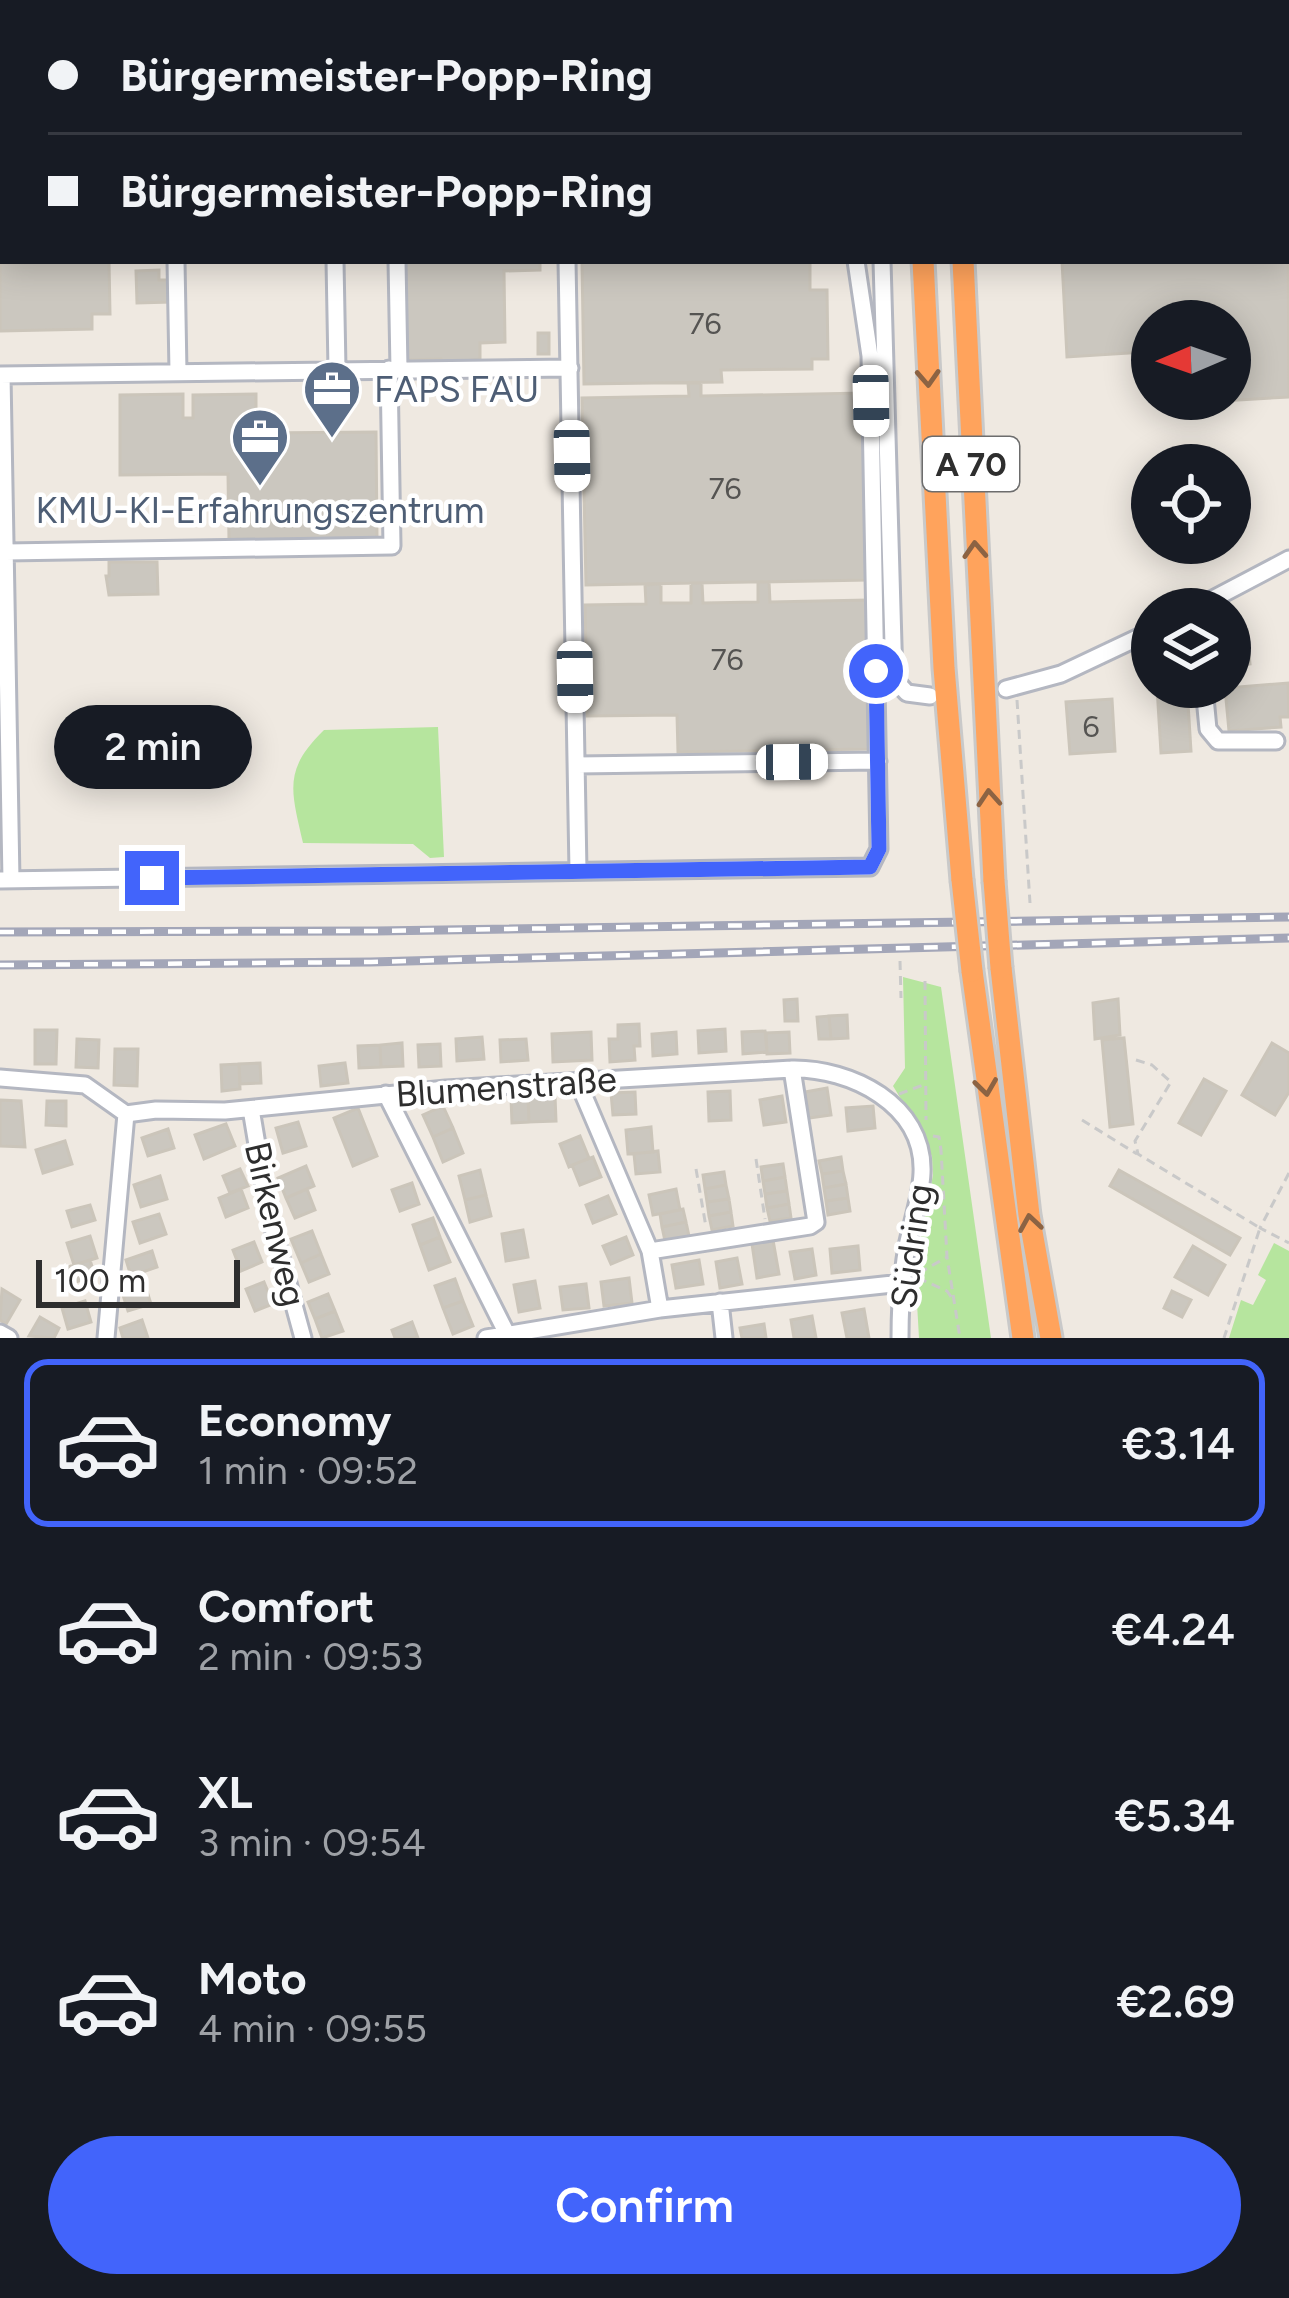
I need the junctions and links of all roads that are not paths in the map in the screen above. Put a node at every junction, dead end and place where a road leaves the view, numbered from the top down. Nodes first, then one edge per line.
1 (176, 264) edge
2 (335, 264) edge
3 (397, 264) edge
4 (567, 264) edge
5 (856, 264) edge
6 (882, 264) edge
7 (923, 264) edge
8 (963, 264) edge
9 (570, 368) junction
10 (337, 369) junction
11 (394, 369) junction
12 (178, 372) junction
13 (1, 375) edge
14 (6, 552) junction
15 (1289, 559) edge
16 (1234, 588) edge
17 (1131, 642) edge
18 (1011, 688) road end
19 (930, 696) dead end
20 (1206, 708) edge
21 (1276, 741) dead end
22 (878, 761) junction
23 (577, 765) junction
24 (578, 871) junction
25 (5, 880) edge
26 (792, 1069) junction
27 (0, 1078) edge
28 (578, 1082) junction
29 (386, 1094) junction
30 (883, 1097) joint
31 (251, 1109) junction
32 (126, 1114) junction
33 (650, 1251) junction
34 (902, 1281) junction
35 (720, 1302) junction
36 (660, 1309) junction
37 (506, 1332) junction
38 (0, 1333) edge
39 (529, 1333) edge
40 (8, 1338) edge
41 (106, 1338) edge
42 (304, 1338) edge
43 (485, 1338) edge
44 (724, 1338) edge
45 (900, 1338) edge
46 (1023, 1338) edge
47 (1051, 1338) edge

1 - 12 street
2 - 10 street
3 - 11 street
4 - 9 street
5 - 22 street
6 - 19 street
7 -> 46 highway, A 70, bridge
47 -> 8 highway, A 70, bridge
9 - 11 street
9 - 23 street
10 - 11 street
10 - 12 street
11 - 14 street
12 - 13 street
13 - 14 street
14 - 25 street
15 - 16 street
17 - 18 street
20 - 21 street
22 - 23 street
22 - 24 street
23 - 24 street
24 - 25 street
26 - 28 street, Blumenstraße
26 - 30 street, Blumenstraße
26 - 33 street
27 - 32 street
28 - 29 street, Blumenstraße
28 - 33 street
29 - 31 street, Blumenstraße
29 - 37 street
30 - 34 street, Südring
31 - 32 street, Blumenstraße
31 - 42 street, Birkenweg
32 - 41 street
33 - 36 street
34 - 35 street
34 - 45 street, Südring
35 - 36 street
35 - 44 street
36 - 39 street
37 - 39 street
37 - 43 street
38 - 40 street

